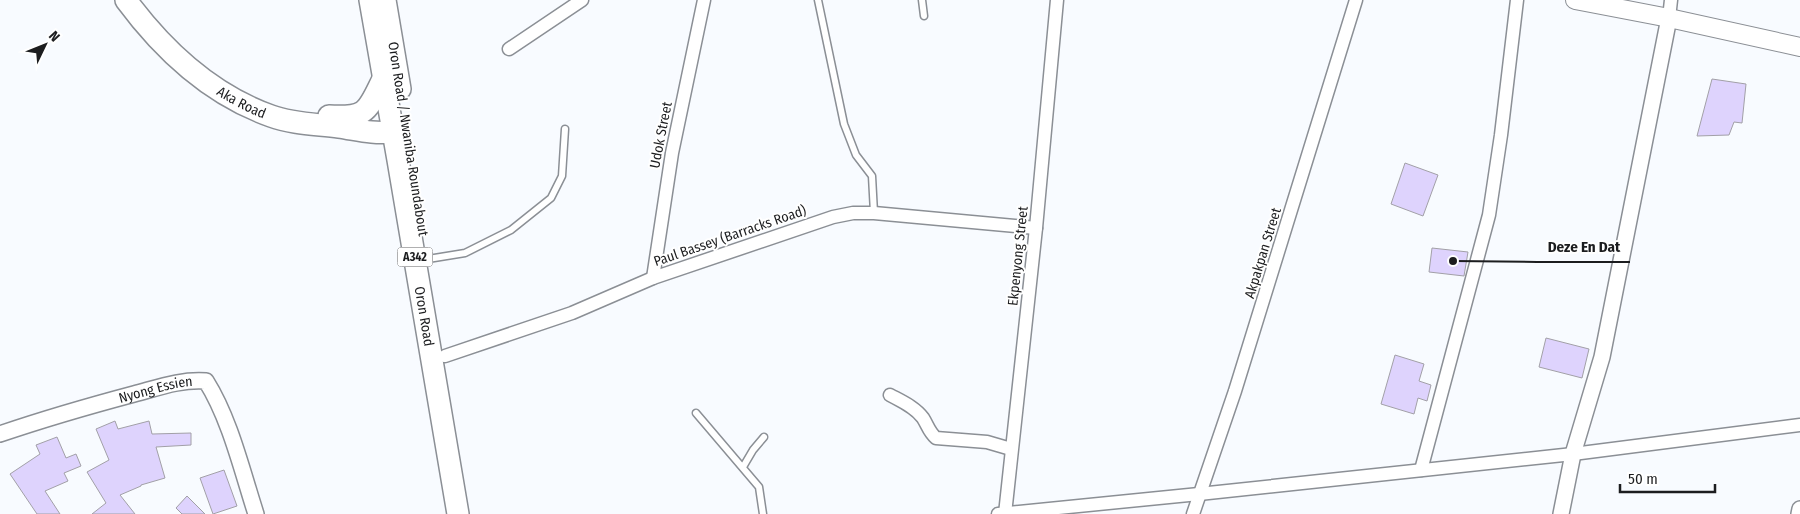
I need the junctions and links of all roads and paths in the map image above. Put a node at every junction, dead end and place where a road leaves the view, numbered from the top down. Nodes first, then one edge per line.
1 (126, 0) edge
2 (138, 0) edge
3 (370, 0) edge
4 (385, 0) edge
5 (582, 0) edge
6 (704, 0) edge
7 (818, 0) edge
8 (922, 0) edge
9 (1057, 0) edge
10 (1356, 0) edge
11 (1517, 0) edge
12 (1575, 0) edge
13 (1671, 0) edge
14 (924, 16) dead end
15 (1669, 18) junction
16 (1800, 47) edge
17 (509, 49) dead end
18 (383, 79) junction
19 (565, 128) dead end
20 (392, 132) junction
21 (874, 213) junction
22 (1036, 228) junction
23 (428, 259) junction
24 (654, 278) junction
25 (445, 356) junction
26 (890, 395) dead end
27 (696, 413) dead end
28 (1800, 425) edge
29 (0, 434) edge
30 (764, 436) dead end
31 (1011, 449) junction
32 (1574, 454) junction
33 (743, 467) junction
34 (1421, 470) junction
35 (1199, 494) junction
36 (1800, 510) edge
37 (256, 514) edge
38 (458, 514) edge
39 (470, 514) edge
40 (763, 514) edge
41 (1002, 514) edge
42 (1193, 514) edge
43 (1561, 514) edge
44 (1798, 514) edge

1 - 20 highway, Aka Road
2 - 18 highway
3 - 18 highway, Oron Road / A342
4 - 23 highway, Oron Road / Nwaniba Roundabout / A342
5 - 17 street
6 - 24 street, Udok Street
7 - 21 lane
8 - 14 lane
9 - 22 street, Ekpenyong Street
10 - 35 street, Akpakpan Street
11 - 34 street
12 - 15 main road
13 - 15 street
15 - 16 main road
15 - 32 street
18 - 20 highway, Oron Road / A342
19 - 23 lane
20 - 38 highway, Oron Road / A342
21 - 22 street, Paul Bassey (Barracks Road)
21 - 24 street, Paul Bassey (Barracks Road)
22 - 31 street, Ekpenyong Street
23 - 25 highway, Oron Road / Nwaniba Roundabout / A342
24 - 25 street, Paul Bassey (Barracks Road)
25 - 39 highway, Oron Road / Nwaniba Roundabout / A342
26 - 31 street
27 - 33 lane
28 - 32 street
29 - 37 street, Nyong Essien
30 - 33 lane
31 - 41 street, Ekpenyong Street
32 - 34 street
32 - 43 street
33 - 40 lane
34 - 35 street
35 - 41 street
35 - 42 street, Akpakpan Street
36 - 44 street

